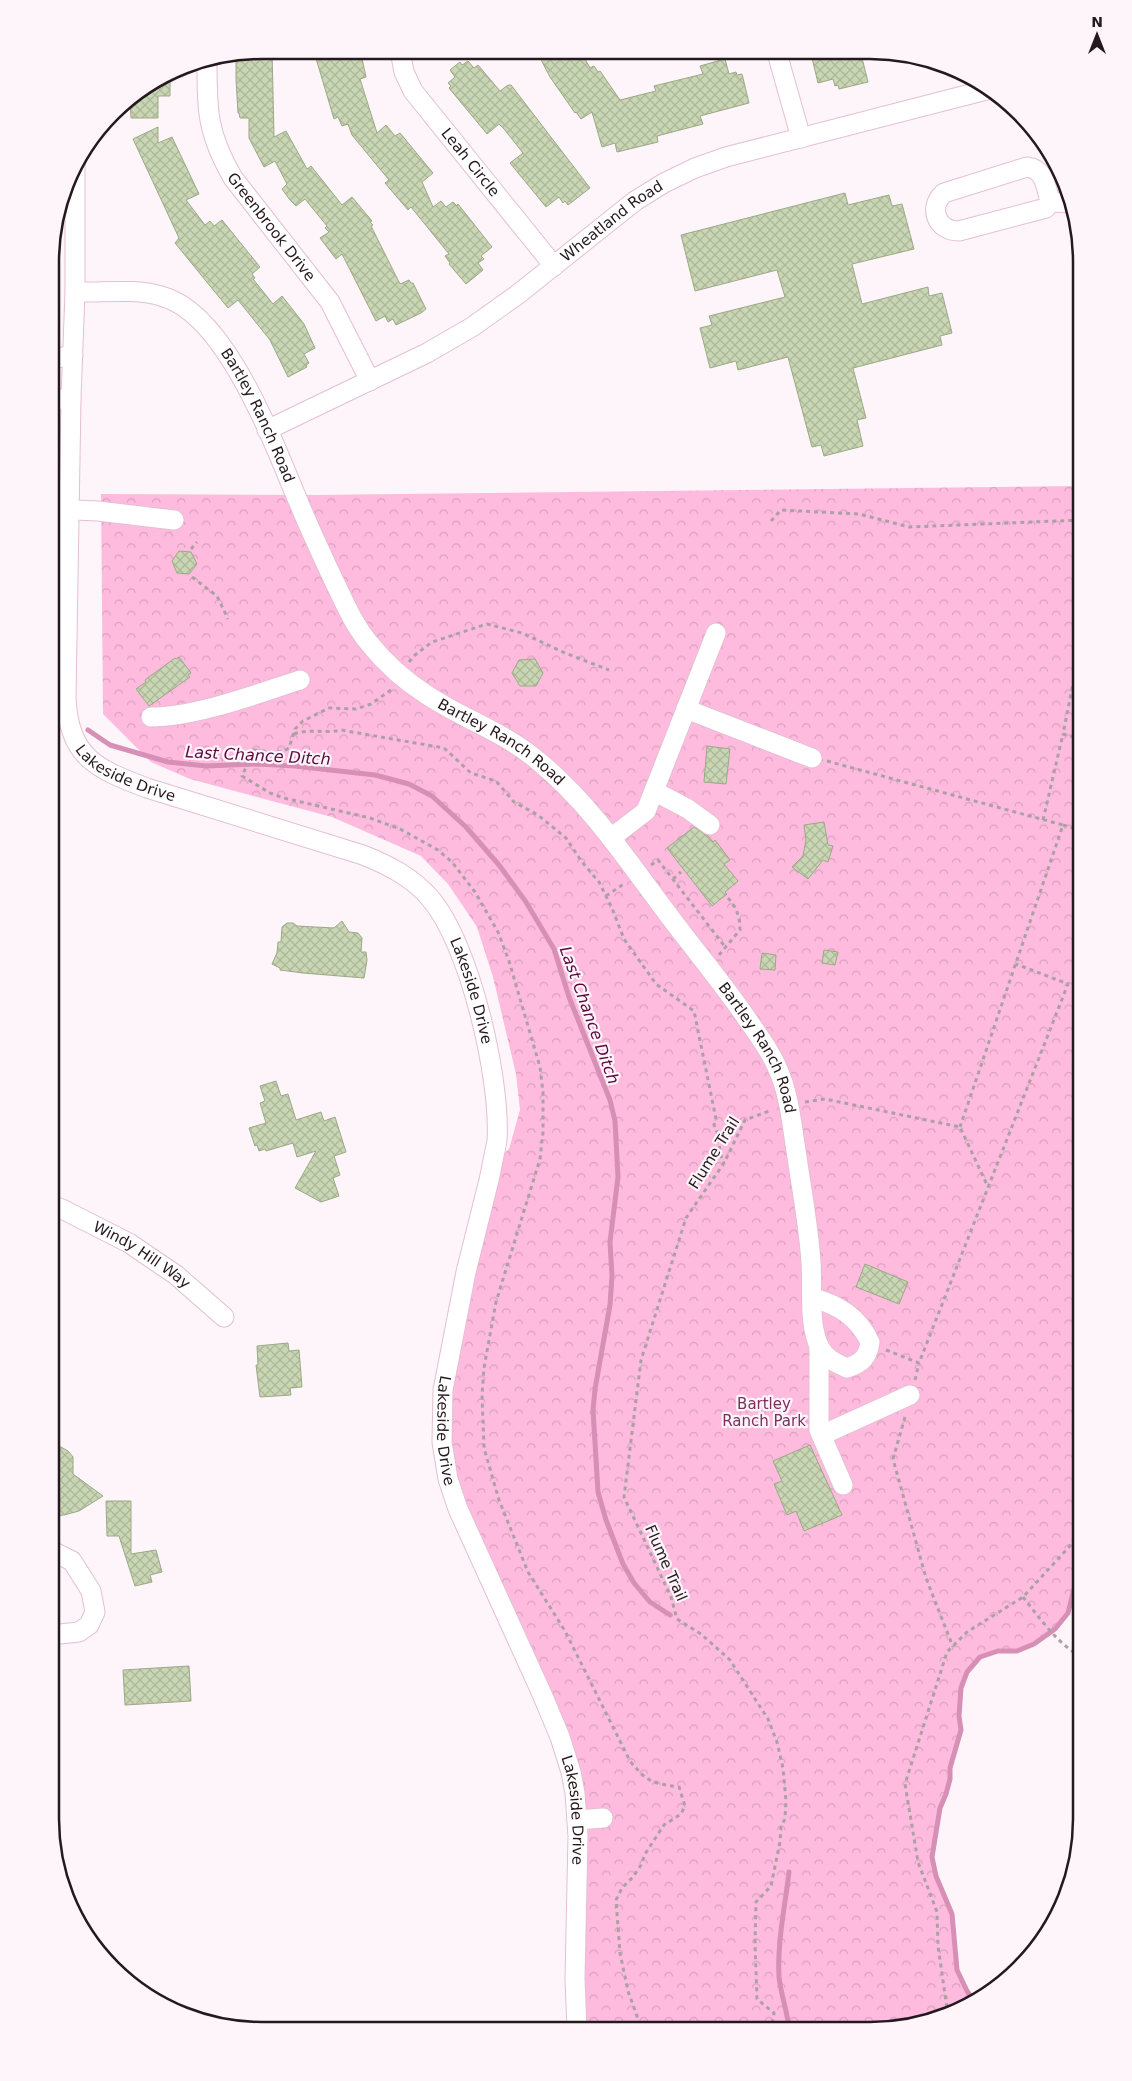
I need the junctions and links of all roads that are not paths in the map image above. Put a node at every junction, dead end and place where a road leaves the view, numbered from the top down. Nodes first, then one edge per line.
1 (402, 59) edge
2 (780, 59) edge
3 (207, 67) edge
4 (980, 91) edge
5 (801, 138) junction
6 (69, 199) edge
7 (1050, 202) junction
8 (1064, 203) edge
9 (554, 266) junction
10 (75, 292) junction
11 (73, 355) junction
12 (59, 358) edge
13 (370, 381) junction
14 (71, 398) junction
15 (59, 399) edge
16 (267, 430) junction
17 (61, 510) edge
18 (174, 520) dead end
19 (716, 633) dead end
20 (300, 680) dead end
21 (686, 709) junction
22 (151, 717) dead end
23 (812, 758) road end
24 (654, 791) junction
25 (710, 825) dead end
26 (611, 838) junction
27 (59, 1208) edge
28 (813, 1298) junction
29 (224, 1317) dead end
30 (819, 1346) junction
31 (910, 1395) road end
32 (822, 1435) junction
33 (843, 1485) dead end
34 (59, 1554) edge
35 (59, 1634) edge
36 (603, 1818) dead end
37 (577, 1820) junction
38 (577, 2022) edge

1 - 9 street, Leah Circle
2 - 5 street
3 - 13 street, Greenbrook Drive
4 - 5 street, Wheatland Road
5 - 9 street, Wheatland Road
6 - 10 street, Lakeside Drive
7 - 7 street
7 - 8 street
9 - 13 street, Wheatland Road
10 - 11 street, Lakeside Drive
10 - 16 street, Bartley Ranch Road
11 - 12 street
11 - 14 street, Lakeside Drive
13 - 16 street, Wheatland Road
14 - 15 street
14 - 17 street, Lakeside Drive
16 - 26 street, Bartley Ranch Road
17 - 18 street
17 - 37 street, Lakeside Drive
19 - 21 street
20 - 22 street
21 - 23 street
21 - 24 street
24 - 25 street
24 - 26 street
26 - 28 street, Bartley Ranch Road
27 - 29 street, Windy Hill Way
28 - 30 street, Bartley Ranch Road
28 - 30 street
30 - 32 street, Bartley Ranch Road
31 - 32 street
32 - 33 street, Bartley Ranch Road
34 - 35 street
36 - 37 street
37 - 38 street, Lakeside Drive

